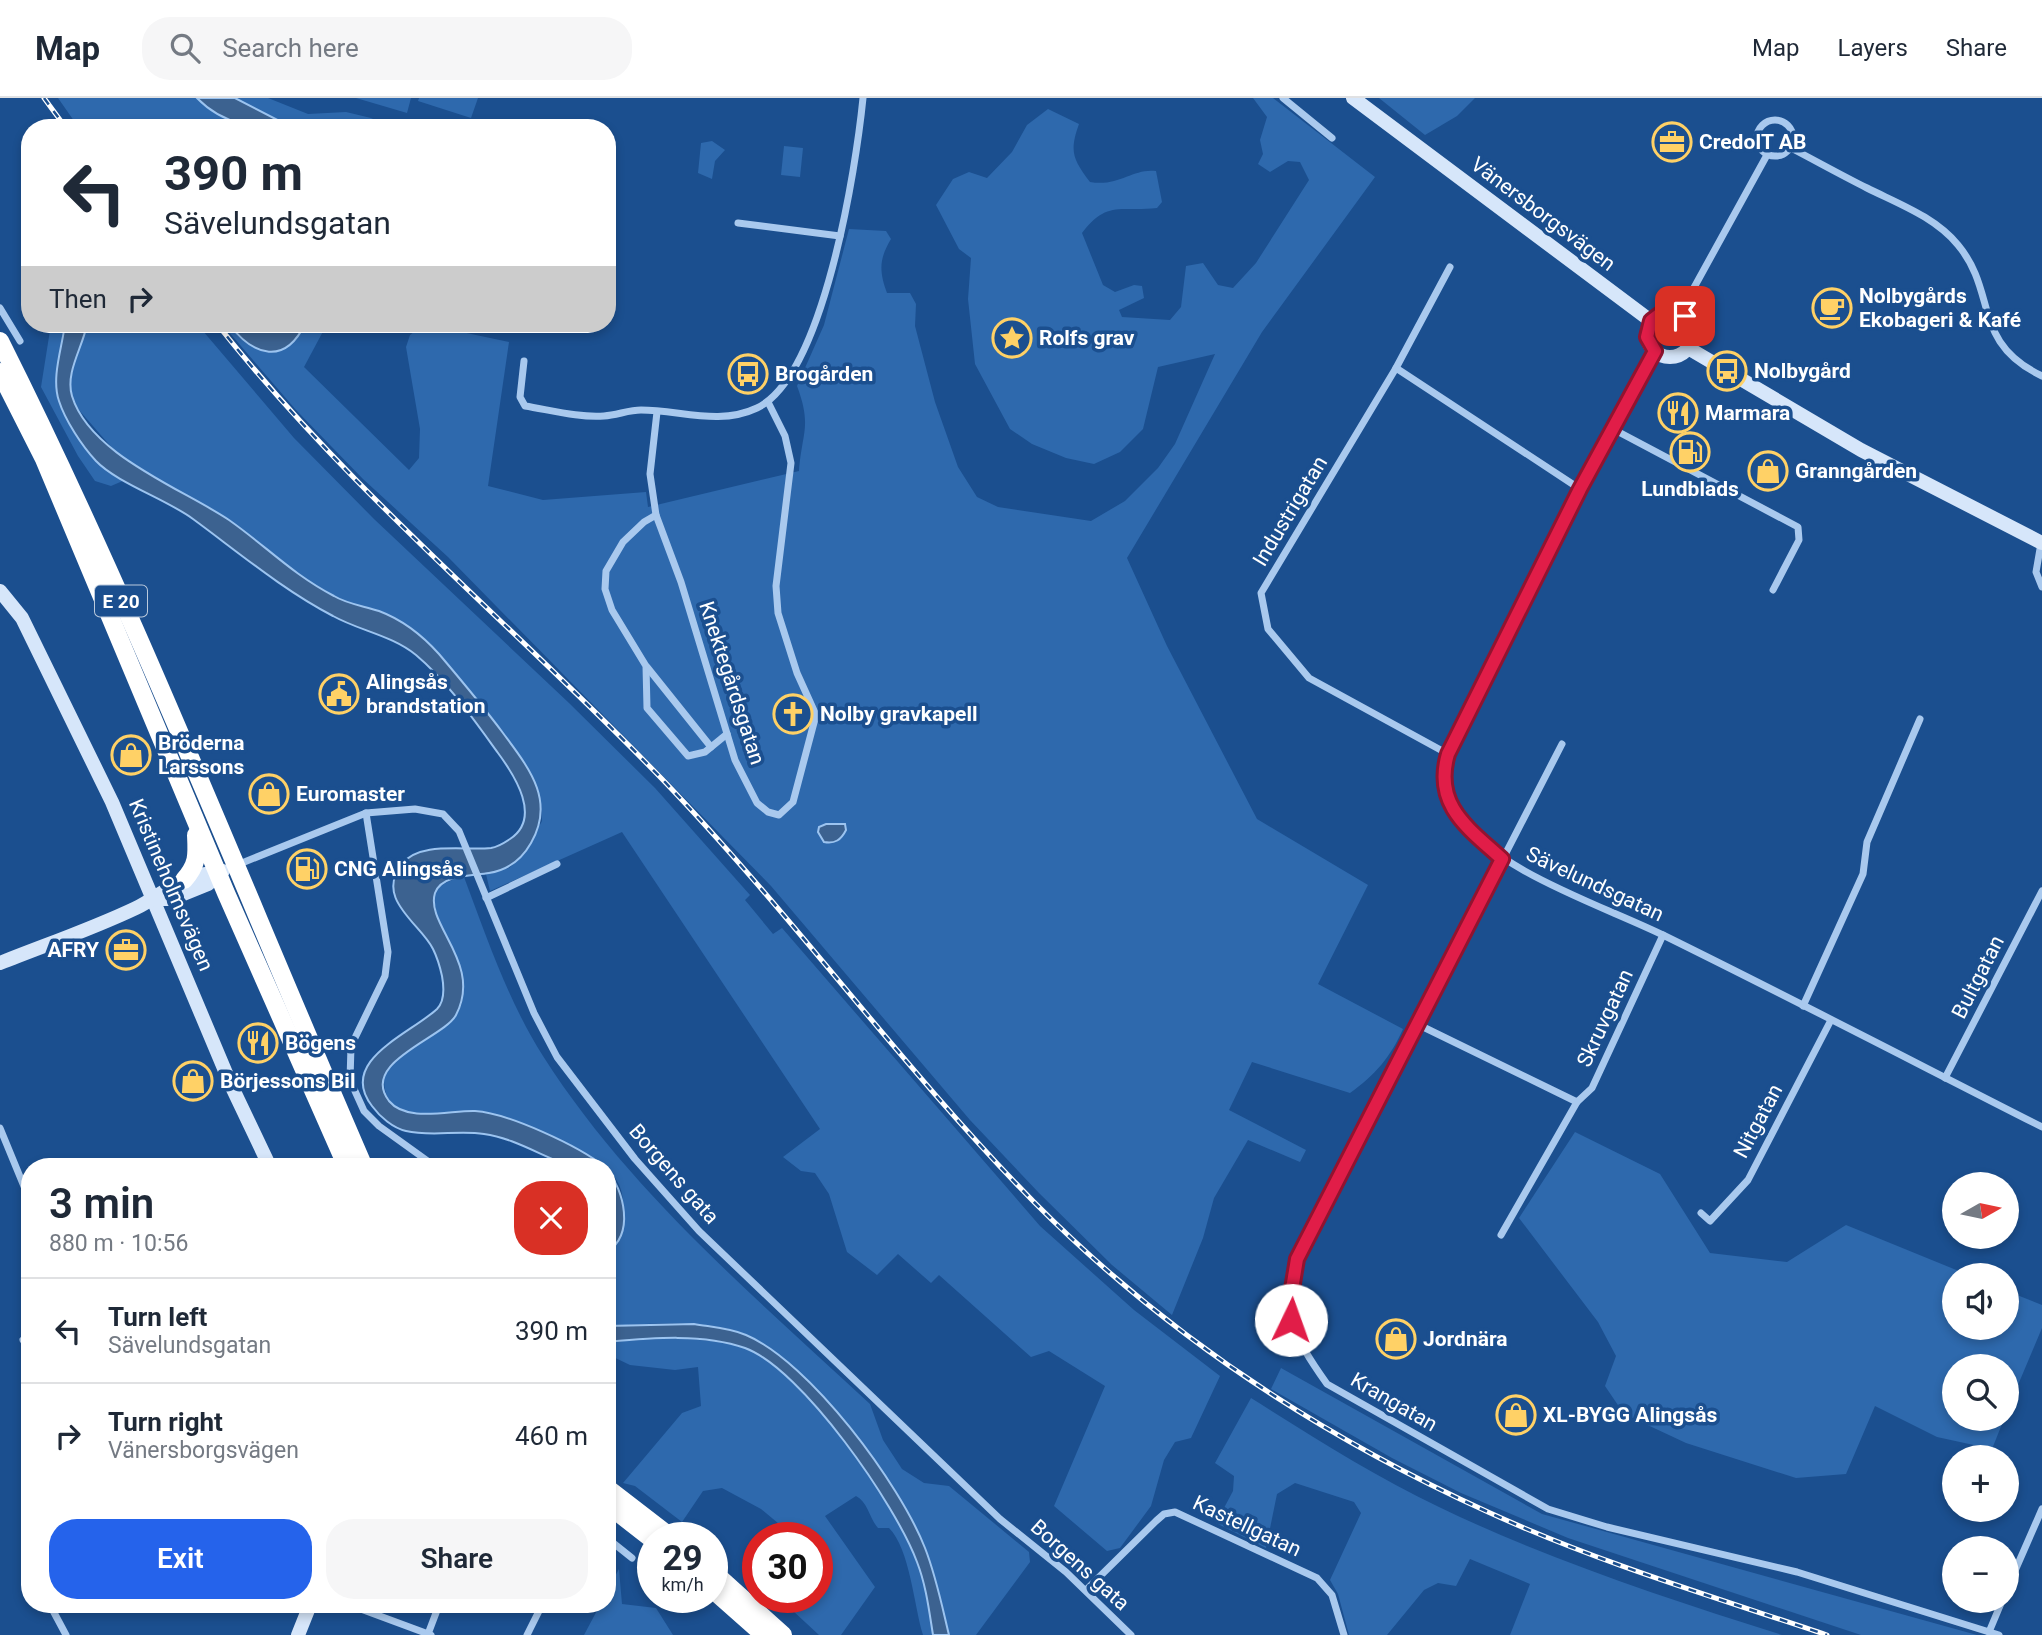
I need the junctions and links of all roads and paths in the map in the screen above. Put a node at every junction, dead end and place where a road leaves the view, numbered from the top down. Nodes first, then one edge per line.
1 (863, 98) edge
2 (1283, 98) edge
3 (1355, 98) edge
4 (1332, 138) dead end
5 (1791, 148) junction
6 (1767, 155) junction
7 (738, 223) dead end
8 (840, 236) junction
9 (1450, 267) dead end
10 (0, 308) edge
11 (1681, 313) junction
12 (1651, 321) junction
13 (0, 341) edge
14 (20, 341) dead end
15 (1688, 348) junction
16 (1655, 351) junction
17 (524, 361) dead end
18 (1396, 368) junction
19 (0, 372) edge
20 (2042, 376) edge
21 (768, 402) junction
22 (657, 412) junction
23 (1613, 429) junction
24 (1580, 489) junction
25 (656, 515) junction
26 (2042, 543) edge
27 (2042, 587) edge
28 (1773, 590) dead end
29 (0, 591) edge
30 (646, 666) junction
31 (1920, 719) dead end
32 (727, 734) junction
33 (1562, 744) dead end
34 (711, 747) junction
35 (1448, 754) junction
36 (366, 813) junction
37 (196, 821) junction
38 (1502, 859) junction
39 (557, 864) dead end
40 (237, 865) junction
41 (218, 874) junction
42 (184, 880) junction
43 (2042, 891) edge
44 (486, 898) junction
45 (153, 899) junction
46 (1663, 935) junction
47 (0, 963) edge
48 (1803, 1006) junction
49 (1831, 1020) junction
50 (1417, 1024) junction
51 (1945, 1078) junction
52 (323, 1093) junction
53 (1577, 1102) junction
54 (2042, 1127) edge
55 (0, 1128) edge
56 (266, 1158) edge
57 (344, 1158) edge
58 (359, 1158) edge
59 (423, 1158) edge
60 (21, 1179) edge
61 (1701, 1213) dead end
62 (1501, 1235) dead end
63 (616, 1495) edge
64 (2042, 1509) edge
65 (616, 1511) edge
66 (651, 1522) edge
67 (637, 1527) edge
68 (616, 1545) edge
69 (632, 1558) dead end
70 (2019, 1562) edge
71 (728, 1585) edge
72 (1086, 1590) junction
73 (728, 1603) edge
74 (54, 1613) edge
75 (307, 1613) edge
76 (371, 1613) edge
77 (435, 1613) edge
78 (538, 1613) edge
79 (1997, 1613) edge
80 (1989, 1632) junction
81 (426, 1634) edge
82 (66, 1635) edge
83 (298, 1635) edge
84 (527, 1635) edge
85 (764, 1635) edge
86 (783, 1635) edge
87 (1131, 1635) edge
88 (1344, 1635) edge
89 (1999, 1635) edge

1 - 8 street
2 - 4 street
3 - 12 street, Vänersborgsvägen
5 - 6 street
5 - 6 street
5 - 20 street
6 - 11 street
7 - 8 street
8 - 21 street
9 - 18 street, Industrigatan
10 - 14 street
11 - 12 street
11 - 15 street
12 - 16 street
13 - 40 highway, E 20
15 - 16 street
15 - 26 street
16 - 23 street, Sävelundsgatan
17 - 22 street
18 - 24 street
18 - 35 street, Industrigatan
19 - 37 highway, E 20
21 - 22 street
21 - 32 street, Knektegårdsgatan
22 - 25 street, Knektegårdsgatan
23 - 24 street, Sävelundsgatan
23 - 28 street
24 - 35 street, Sävelundsgatan
25 - 30 street
25 - 32 street, Knektegårdsgatan
26 - 27 street
29 - 45 street, Kristineholmsvägen
30 - 34 street
30 - 34 street
31 - 48 street
32 - 34 street
33 - 38 street, Krangatan
35 - 38 street, Sävelundsgatan
36 - 40 street, Borgens gata
36 - 44 street, Borgens gata
36 - 59 street
37 - 41 highway, E 20
37 - 42 highway
38 - 46 street, Sävelundsgatan
38 - 50 street, Krangatan
39 - 44 street
40 - 41 street
40 - 52 highway, E 20
41 - 42 street
41 - 45 street
41 - 52 highway, E 20
42 - 45 street
43 - 51 street, Bultgatan
44 - 72 street, Borgens gata
45 - 47 street
45 - 56 street, Kristineholmsvägen
46 - 48 street, Sävelundsgatan
46 - 53 street, Skruvgatan
48 - 49 street, Sävelundsgatan
49 - 51 street, Sävelundsgatan
49 - 61 street, Nitgatan
50 - 53 street
50 - 80 street, Krangatan
51 - 54 street, Sävelundsgatan
52 - 57 highway, E 20
52 - 58 highway, E 20
53 - 62 street, Skruvgatan
55 - 60 street
63 - 66 highway
64 - 70 street
65 - 67 highway
68 - 69 street
71 - 86 highway
72 - 87 street, Borgens gata
72 - 88 street, Kastellgatan
73 - 85 highway
74 - 82 street
75 - 83 street
76 - 81 street
77 - 81 street
78 - 84 street
79 - 80 street
80 - 89 street, Krangatan

